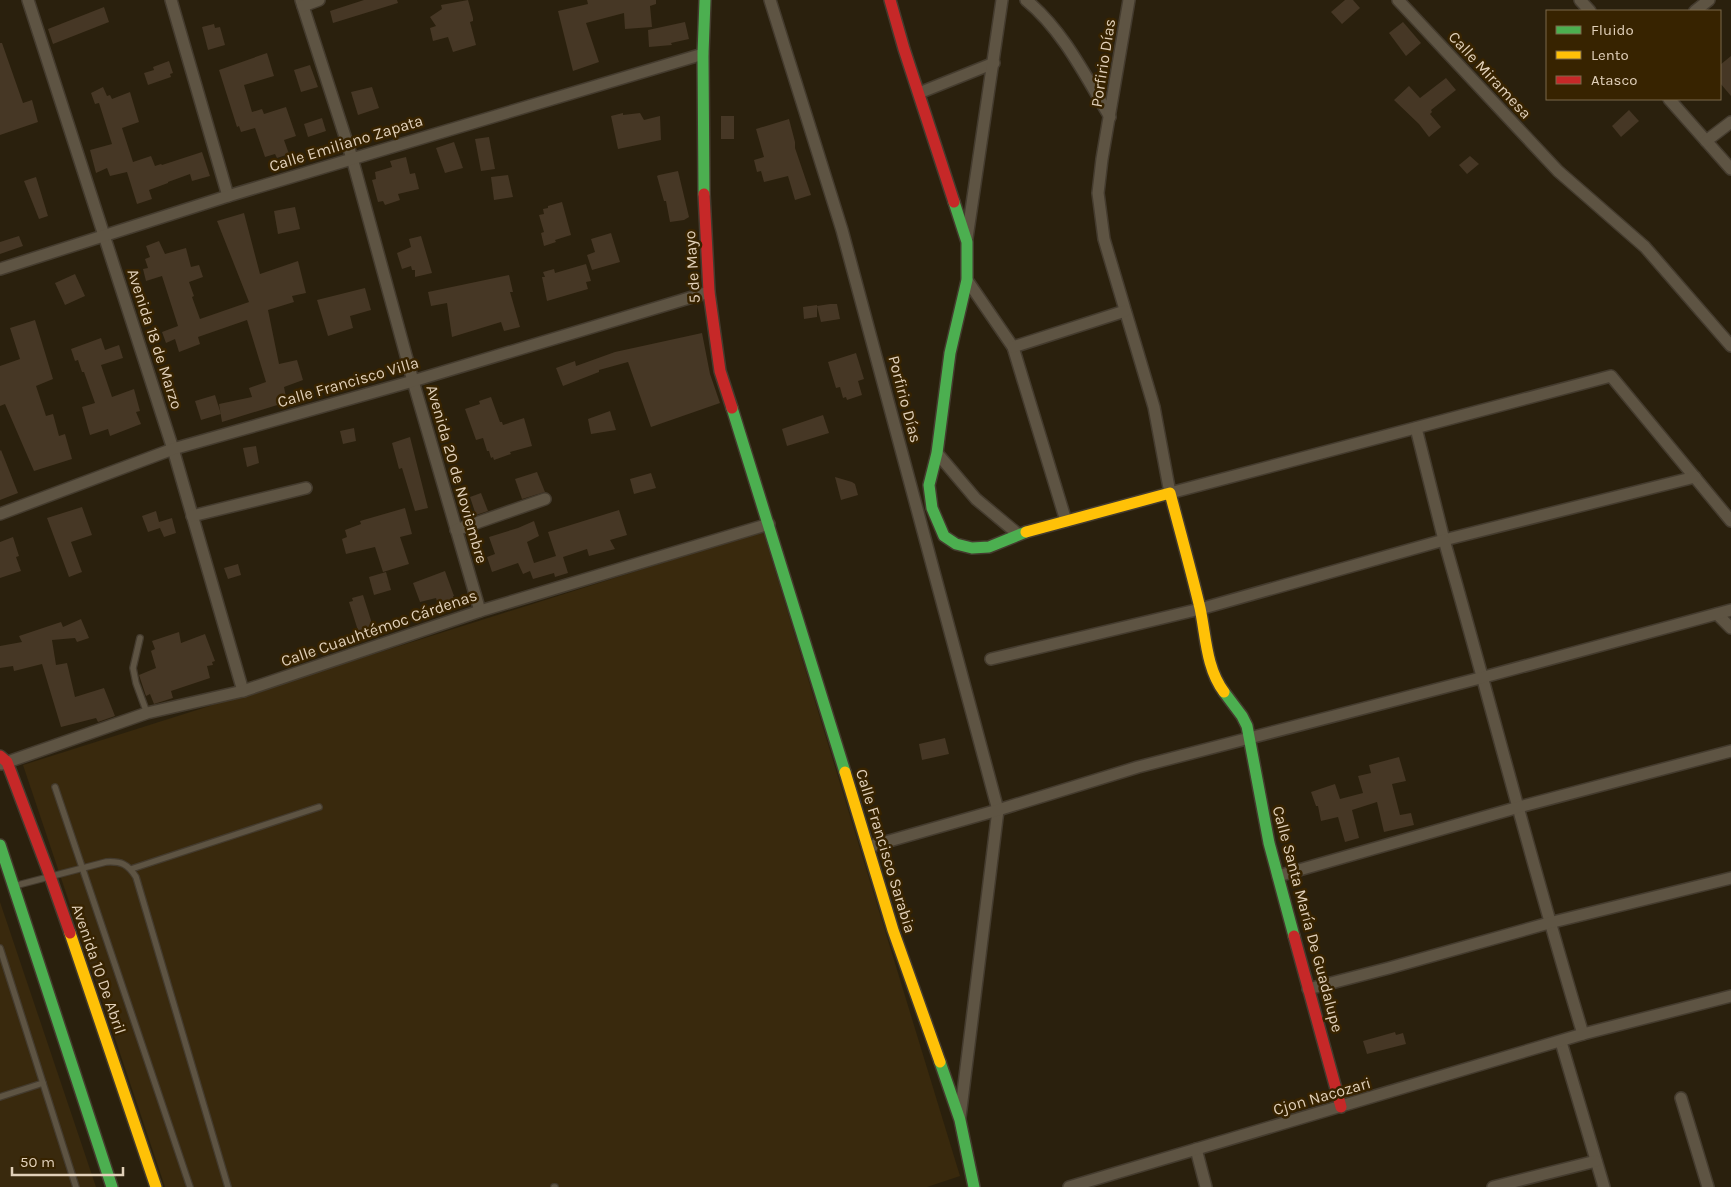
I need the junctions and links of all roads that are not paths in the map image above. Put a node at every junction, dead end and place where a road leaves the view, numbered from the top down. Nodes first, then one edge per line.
1 (28, 0) edge
2 (171, 0) edge
3 (319, 0) edge
4 (705, 0) edge
5 (770, 0) edge
6 (890, 0) edge
7 (1002, 0) edge
8 (1026, 0) edge
9 (1130, 0) edge
10 (1398, 0) edge
11 (1580, 0) edge
12 (1709, 0) edge
13 (302, 3) edge
14 (1589, 10) edge
15 (1696, 10) edge
16 (703, 54) junction
17 (994, 63) junction
18 (919, 93) junction
19 (1670, 100) edge
20 (1110, 117) junction
21 (1731, 122) edge
22 (1706, 141) junction
23 (352, 158) junction
24 (1731, 169) edge
25 (228, 196) junction
26 (104, 234) junction
27 (967, 242) junction
28 (0, 269) edge
29 (968, 280) junction
30 (709, 292) junction
31 (1125, 311) junction
32 (1731, 346) edge
33 (1013, 347) junction
34 (413, 380) junction
35 (1416, 428) junction
36 (173, 449) junction
37 (937, 453) junction
38 (1695, 477) junction
39 (1168, 487) junction
40 (306, 488) dead end
41 (545, 498) dead end
42 (0, 514) edge
43 (192, 516) junction
44 (1066, 521) junction
45 (1731, 521) edge
46 (769, 524) junction
47 (456, 530) junction
48 (1018, 534) junction
49 (1444, 540) junction
50 (1200, 609) junction
51 (1731, 610) edge
52 (480, 611) junction
53 (1717, 614) junction
54 (1731, 628) edge
55 (140, 638) dead end
56 (991, 659) dead end
57 (1484, 677) junction
58 (243, 691) junction
59 (147, 713) junction
60 (1248, 737) junction
61 (1731, 751) edge
62 (2, 761) edge
63 (55, 787) dead end
64 (1518, 807) junction
65 (319, 808) dead end
66 (998, 810) junction
67 (0, 845) edge
68 (868, 847) junction
69 (83, 867) junction
70 (131, 869) junction
71 (50, 876) junction
72 (1278, 876) junction
73 (1731, 878) edge
74 (14, 886) junction
75 (1549, 923) junction
76 (0, 948) edge
77 (2, 963) edge
78 (1308, 989) junction
79 (1731, 996) edge
80 (1583, 1034) junction
81 (1561, 1042) junction
82 (43, 1083) junction
83 (0, 1097) edge
84 (1681, 1098) dead end
85 (1341, 1107) junction
86 (960, 1120) junction
87 (1196, 1149) junction
88 (1596, 1161) junction
89 (76, 1187) edge
90 (112, 1187) edge
91 (156, 1187) edge
92 (190, 1187) edge
93 (228, 1187) edge
94 (974, 1187) edge
95 (1069, 1187) edge
96 (1206, 1187) edge
97 (1493, 1187) edge
98 (1604, 1187) edge
99 (1708, 1187) edge

1 - 26 street, Avenida 18 de Marzo
2 - 25 street
3 - 13 street
4 - 16 street, 5 de Mayo
5 - 66 street, Porfirio Días
6 - 18 street
7 - 17 street
8 - 20 street
9 - 20 street, Porfirio Días
10 - 32 street, Calle Miramesa
11 - 14 street
12 - 15 street
13 - 23 street, Avenida 20 de Noviembre
16 - 23 street, Calle Emiliano Zapata
16 - 30 street, 5 de Mayo
17 - 18 street
17 - 27 street
18 - 27 street
19 - 22 street
20 - 31 street, Porfirio Días
21 - 22 street
22 - 24 street
23 - 25 street, Calle Emiliano Zapata
23 - 34 street, Avenida 20 de Noviembre
25 - 26 street, Calle Emiliano Zapata
26 - 28 street, Calle Emiliano Zapata
26 - 36 street, Avenida 18 de Marzo
27 - 29 street
29 - 33 street
29 - 37 street
30 - 34 street, Calle Francisco Villa
30 - 46 street, 5 de Mayo
31 - 33 street
31 - 39 street, Porfirio Días
33 - 44 street
34 - 36 street, Calle Francisco Villa
34 - 47 street, Avenida 20 de Noviembre
35 - 38 street
35 - 39 street
35 - 49 street
36 - 42 street, Calle Francisco Villa
36 - 43 street, Avenida 18 de Marzo
37 - 48 street
37 - 48 street
38 - 45 street
38 - 49 street
39 - 44 street
39 - 50 street, Calle Santa María De Guadalupe
40 - 43 street
41 - 47 street
43 - 58 street, Avenida 18 de Marzo
44 - 48 street
46 - 52 street, Calle Cuauhtémoc Cárdenas
46 - 68 street, Calle Francisco Sarabia
47 - 52 street, Avenida 20 de Noviembre
49 - 50 street
49 - 57 street
50 - 56 street
50 - 60 street, Calle Santa María De Guadalupe
51 - 53 street
52 - 58 street, Calle Cuauhtémoc Cárdenas
53 - 54 street
53 - 57 street
55 - 59 lane
57 - 60 street
57 - 64 street
58 - 59 street, Calle Cuauhtémoc Cárdenas
59 - 62 street, Calle Cuauhtémoc Cárdenas
60 - 66 street
60 - 72 street, Calle Santa María De Guadalupe
61 - 64 street
62 - 71 street, Avenida 10 De Abril
63 - 69 lane
64 - 72 street
64 - 75 street
65 - 70 lane
66 - 68 street
66 - 86 street
67 - 74 street
68 - 86 street, Calle Francisco Sarabia
69 - 70 lane
69 - 71 lane
69 - 92 lane
70 - 93 lane
71 - 74 lane
71 - 91 street, Avenida 10 De Abril
72 - 78 street, Calle Santa María De Guadalupe
73 - 75 street
74 - 90 street
75 - 78 street
75 - 80 street
76 - 77 lane
77 - 82 lane
78 - 85 street, Calle Santa María De Guadalupe
79 - 80 street, Cjon Nacozari
80 - 81 street, Cjon Nacozari
81 - 85 street, Cjon Nacozari
81 - 88 street
82 - 83 lane
82 - 89 lane
84 - 99 street
85 - 87 street, Cjon Nacozari
86 - 94 street, Calle Francisco Sarabia
87 - 95 street, Cjon Nacozari
87 - 96 street
88 - 97 street
88 - 98 street

